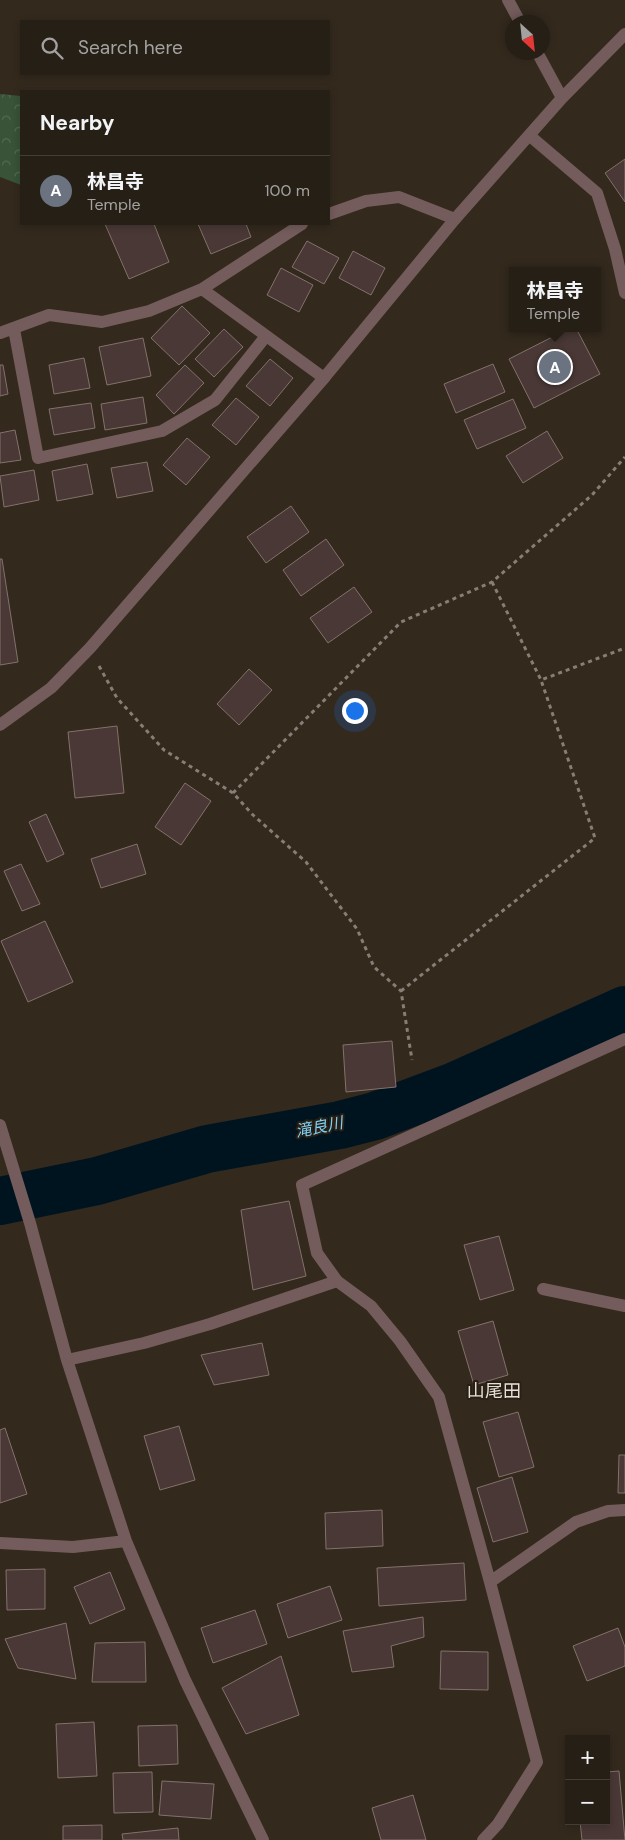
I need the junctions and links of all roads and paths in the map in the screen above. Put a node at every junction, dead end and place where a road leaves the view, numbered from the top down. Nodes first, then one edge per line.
1 (508, 0) edge
2 (516, 15) edge
3 (625, 34) edge
4 (541, 60) edge
5 (562, 98) junction
6 (530, 136) junction
7 (330, 214) edge
8 (455, 219) junction
9 (300, 225) edge
10 (202, 289) junction
11 (625, 294) edge
12 (14, 329) junction
13 (0, 333) edge
14 (266, 336) junction
15 (324, 378) junction
16 (625, 457) edge
17 (492, 582) junction
18 (90, 648) junction
19 (625, 648) edge
20 (541, 680) junction
21 (0, 726) edge
22 (233, 793) junction
23 (401, 991) junction
24 (625, 1039) edge
25 (412, 1060) dead end
26 (0, 1125) edge
27 (337, 1281) junction
28 (542, 1289) dead end
29 (625, 1306) edge
30 (67, 1360) junction
31 (625, 1510) edge
32 (126, 1541) junction
33 (0, 1543) edge
34 (490, 1582) junction
35 (263, 1840) edge
36 (483, 1840) edge

1 - 2 street
3 - 5 street
4 - 5 street
5 - 6 street
6 - 8 street
6 - 11 street
7 - 8 street
8 - 15 street
9 - 10 street
10 - 12 street
10 - 14 street
12 - 13 street
12 - 14 street
14 - 15 street
15 - 18 street
16 - 17 path
17 - 20 path
17 - 22 path
18 - 21 street
18 - 22 path
19 - 20 path
20 - 23 path
22 - 23 path
23 - 25 path
24 - 27 street
26 - 30 street
27 - 30 street
27 - 34 street
28 - 29 street
30 - 32 street
31 - 34 street
32 - 33 street
32 - 35 street
34 - 36 street

